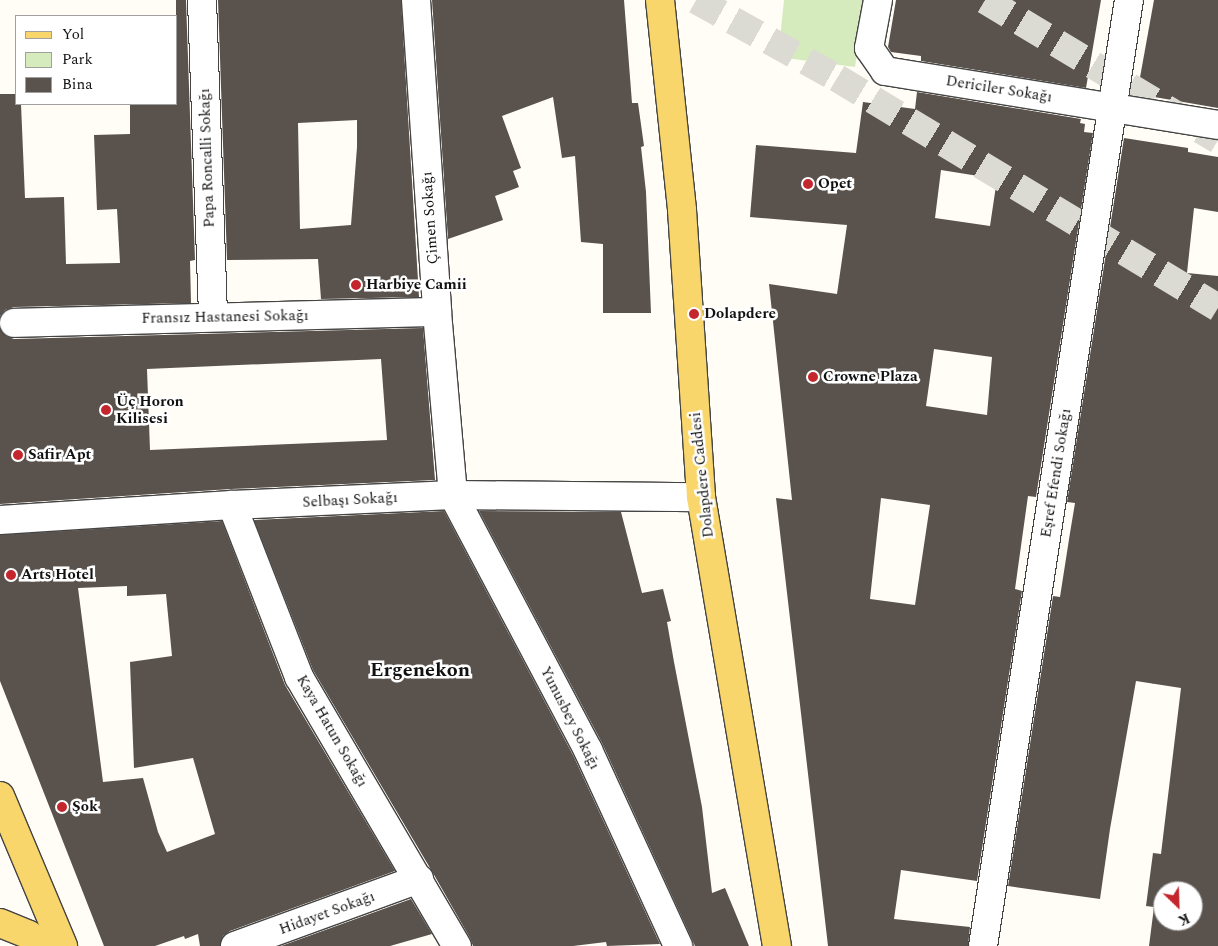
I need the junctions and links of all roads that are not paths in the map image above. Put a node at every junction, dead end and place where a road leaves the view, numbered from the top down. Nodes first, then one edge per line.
1 (202, 0) edge
2 (416, 0) edge
3 (660, 0) edge
4 (878, 0) edge
5 (1129, 0) edge
6 (1112, 108) junction
7 (1218, 125) edge
8 (436, 312) junction
9 (213, 317) junction
10 (14, 323) dead end
11 (453, 495) junction
12 (702, 497) junction
13 (232, 505) junction
14 (0, 520) edge
15 (1, 806) edge
16 (419, 879) junction
17 (5, 926) edge
18 (44, 946) edge
19 (63, 946) edge
20 (235, 946) edge
21 (457, 946) edge
22 (678, 946) edge
23 (777, 946) edge
24 (983, 946) edge

1 - 9 street, Papa Roncalli Sokağı
2 - 8 street, Çimen Sokağı
3 - 12 main road, Dolapdere Caddesi
4 - 6 street, Dericiler Sokağı
5 - 6 street, Eşref Efendi Sokağı
6 - 7 street, Dericiler Sokağı
6 - 24 street, Eşref Efendi Sokağı
8 - 9 street, Fransız Hastanesi Sokağı
8 - 11 street, Çimen Sokağı
9 - 10 street, Fransız Hastanesi Sokağı
11 - 12 street, Selbaşı Sokağı
11 - 13 street, Selbaşı Sokağı
11 - 22 street, Yunusbey Sokağı
12 - 23 main road, Dolapdere Caddesi
13 - 14 street, Selbaşı Sokağı
13 - 16 street, Kaya Hatun Sokağı
15 - 19 main road
16 - 20 street, Hidayet Sokağı
16 - 21 street, Kaya Hatun Sokağı
17 - 18 main road

